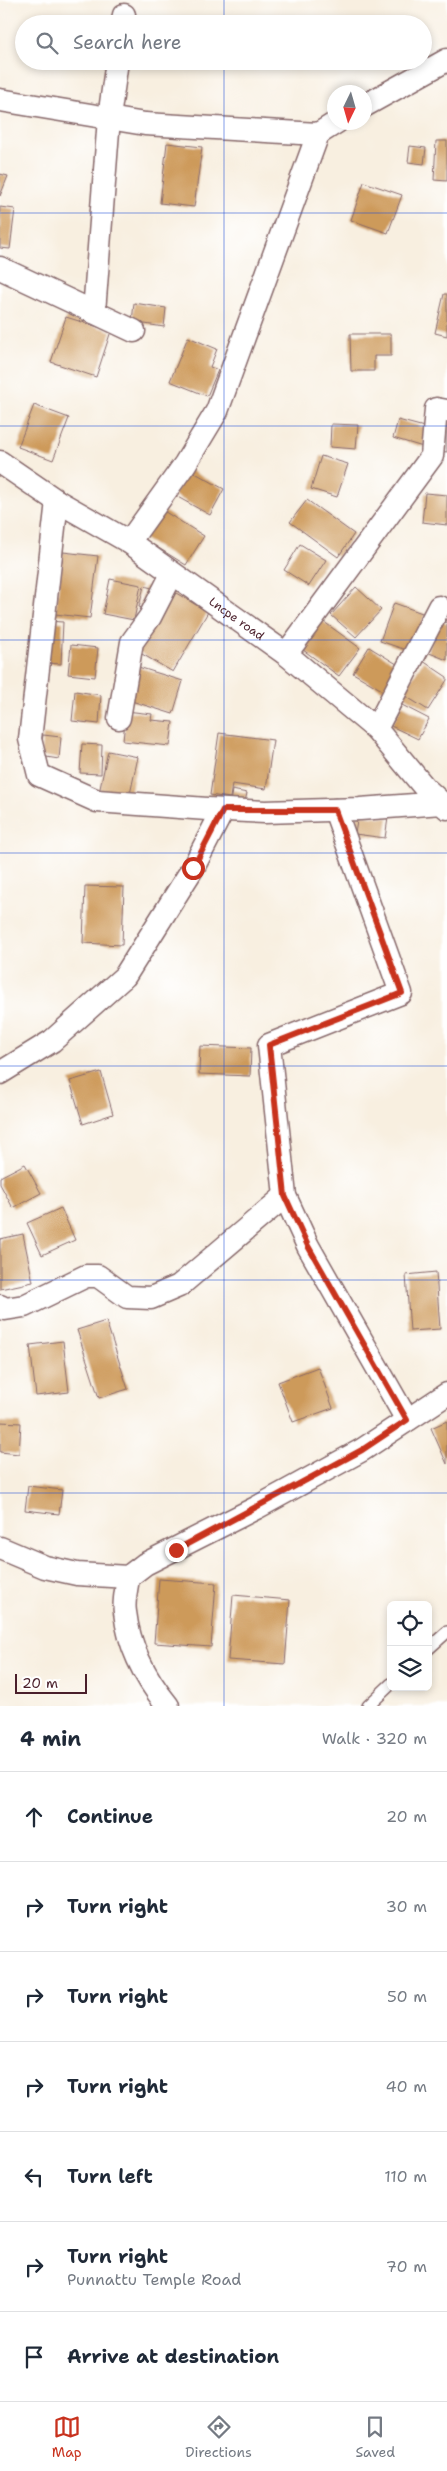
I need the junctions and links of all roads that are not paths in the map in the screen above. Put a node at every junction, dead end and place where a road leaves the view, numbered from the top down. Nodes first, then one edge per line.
1 (447, 60) edge
2 (432, 68) edge
3 (116, 70) edge
4 (429, 70) edge
5 (0, 100) edge
6 (372, 102) edge
7 (109, 118) junction
8 (327, 128) edge
9 (0, 268) edge
10 (94, 312) junction
11 (134, 331) dead end
12 (447, 411) edge
13 (0, 462) edge
14 (57, 501) junction
15 (129, 542) junction
16 (172, 574) junction
17 (439, 607) dead end
18 (286, 654) junction
19 (119, 718) dead end
20 (376, 729) junction
21 (444, 806) edge
22 (223, 810) junction
23 (335, 810) junction
24 (0, 1072) edge
25 (285, 1196) junction
26 (0, 1306) edge
27 (447, 1394) edge
28 (407, 1420) junction
29 (0, 1548) edge
30 (128, 1577) junction
31 (447, 1632) edge
32 (431, 1646) edge
33 (387, 1688) edge
34 (168, 1706) edge
35 (368, 1706) edge

1 - 2 street
3 - 7 street
4 - 6 street
5 - 7 street
7 - 8 street
7 - 10 street
8 - 15 street
9 - 10 street
10 - 11 street
12 - 18 street
13 - 14 street, Lncpe road
14 - 15 street, Lncpe road
14 - 22 street
15 - 16 street, Lncpe road
16 - 18 street, Lncpe road
16 - 19 street
17 - 20 street
18 - 20 street, Lncpe road
20 - 21 street, Lncpe road
21 - 23 street
22 - 23 street
22 - 24 street
23 - 25 street
25 - 26 street
25 - 28 street
27 - 28 street
28 - 30 street
29 - 30 street
30 - 34 street
31 - 32 lane
33 - 35 lane

